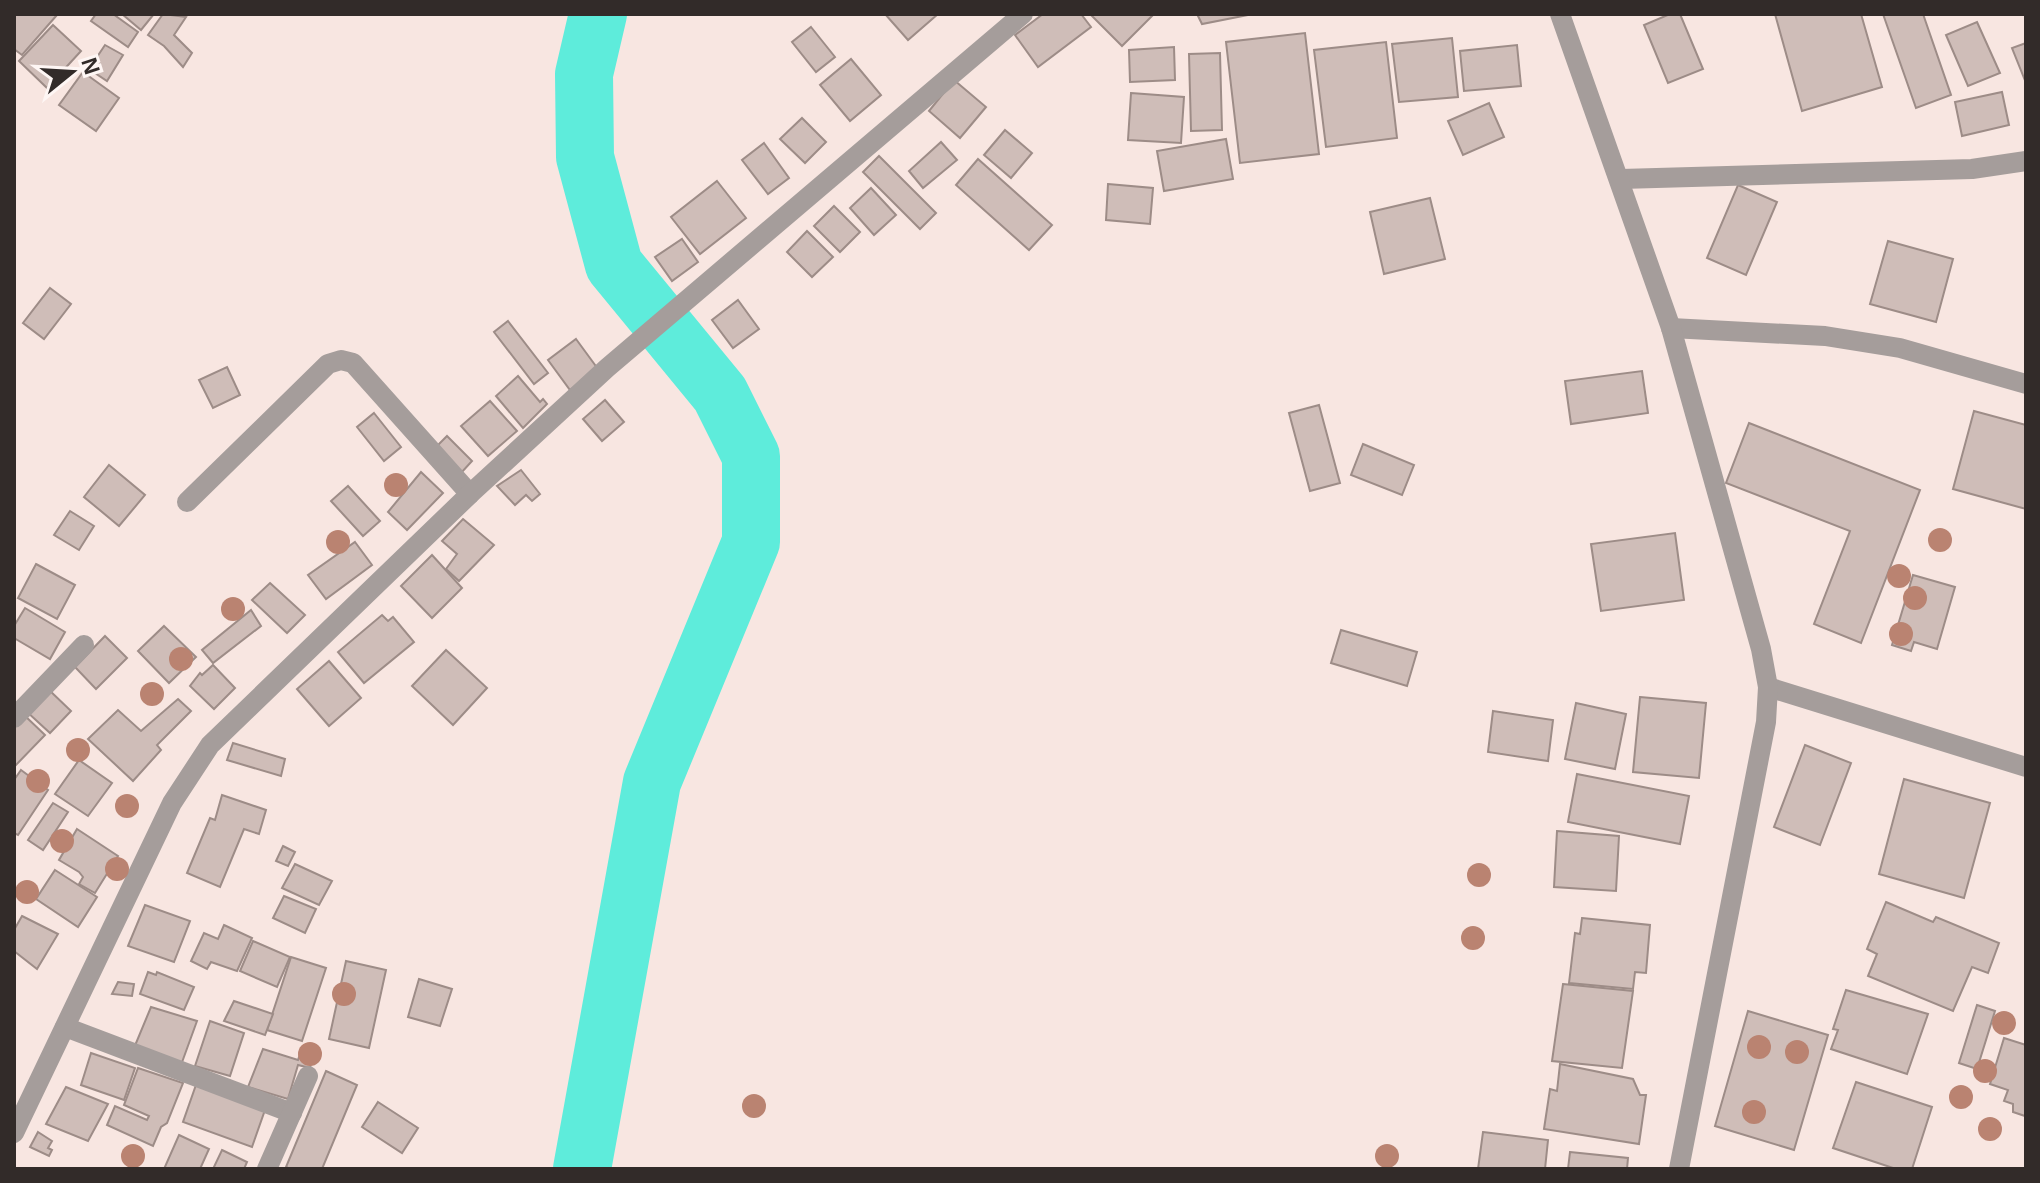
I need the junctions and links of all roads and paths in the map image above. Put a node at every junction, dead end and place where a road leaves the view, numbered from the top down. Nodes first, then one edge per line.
1 (1023, 14) edge
2 (1560, 14) edge
3 (2026, 161) edge
4 (1621, 179) junction
5 (1671, 328) junction
6 (2026, 384) edge
7 (470, 494) junction
8 (187, 502) dead end
9 (84, 645) dead end
10 (1768, 687) junction
11 (14, 718) edge
12 (2026, 767) edge
13 (65, 1027) junction
14 (308, 1076) dead end
15 (292, 1113) junction
16 (14, 1133) edge
17 (267, 1169) edge
18 (1679, 1169) edge

1 - 7 street
2 - 4 street
3 - 4 street
4 - 5 street
5 - 6 street
5 - 10 street
7 - 8 street
7 - 13 street
9 - 11 street
10 - 12 street
10 - 18 street
13 - 15 street
13 - 16 street
14 - 15 street
15 - 17 street

